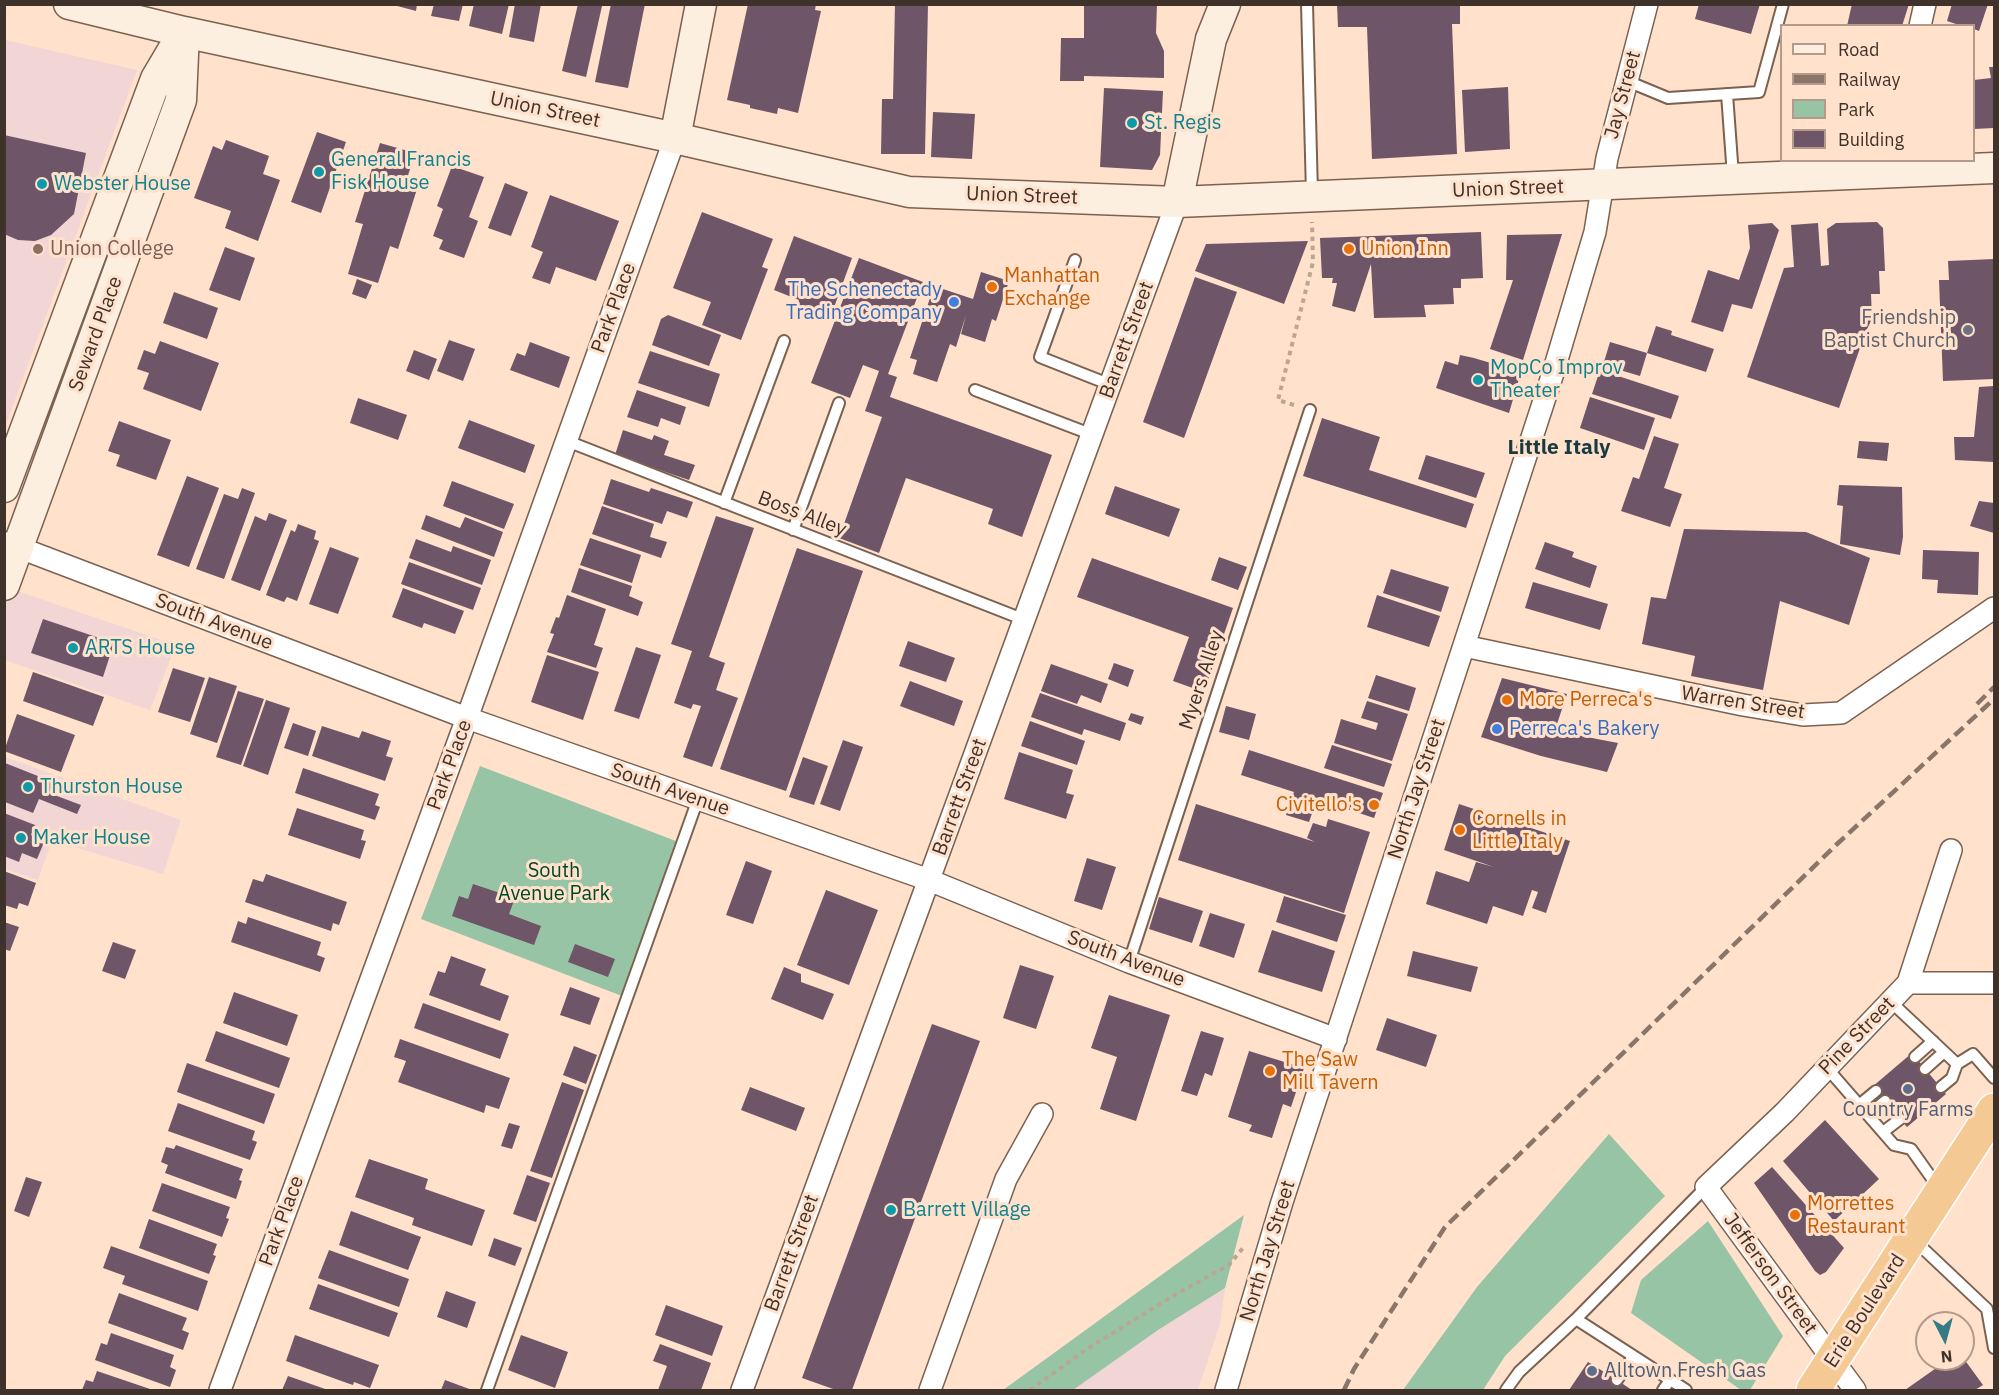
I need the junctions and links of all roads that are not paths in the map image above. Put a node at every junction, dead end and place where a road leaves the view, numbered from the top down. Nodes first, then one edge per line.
1 (69, 4) edge
2 (701, 4) edge
3 (1225, 4) edge
4 (1307, 4) edge
5 (1647, 4) edge
6 (1783, 4) edge
7 (1925, 4) edge
8 (1920, 24) edge
9 (184, 32) junction
10 (1627, 81) junction
11 (1727, 94) junction
12 (675, 138) junction
13 (1882, 167) edge
14 (1995, 168) edge
15 (1733, 179) junction
16 (1601, 185) junction
17 (1312, 197) junction
18 (1177, 202) junction
19 (1075, 260) dead end
20 (784, 341) dead end
21 (1111, 385) junction
22 (975, 390) dead end
23 (838, 403) dead end
24 (1310, 410) road end
25 (1093, 435) junction
26 (567, 441) junction
27 (4, 487) edge
28 (724, 503) junction
29 (793, 530) junction
30 (11, 545) edge
31 (4, 585) edge
32 (1995, 608) edge
33 (1025, 620) junction
34 (1464, 646) junction
35 (467, 718) junction
36 (698, 799) junction
37 (1951, 850) dead end
38 (929, 880) junction
39 (1129, 962) junction
40 (1908, 983) junction
41 (1995, 983) edge
42 (1890, 1001) junction
43 (1336, 1039) junction
44 (1933, 1041) junction
45 (1944, 1052) junction
46 (1915, 1057) dead end
47 (1957, 1064) junction
48 (1827, 1068) junction
49 (1925, 1069) dead end
50 (1995, 1078) edge
51 (1941, 1087) dead end
52 (1876, 1091) dead end
53 (1885, 1101) dead end
54 (1859, 1105) junction
55 (1995, 1110) edge
56 (1042, 1114) dead end
57 (1868, 1115) junction
58 (1900, 1119) dead end
59 (1883, 1132) junction
60 (1706, 1187) junction
61 (1941, 1192) junction
62 (1912, 1238) junction
63 (1576, 1319) junction
64 (1995, 1348) edge
65 (1633, 1357) junction
66 (1833, 1360) junction
67 (1617, 1380) dead end
68 (1670, 1380) junction
69 (746, 1389) edge
70 (220, 1390) edge
71 (488, 1390) edge
72 (930, 1390) edge
73 (1226, 1390) edge
74 (1506, 1390) edge
75 (1663, 1390) edge
76 (1686, 1390) edge
77 (1813, 1390) edge
78 (1855, 1390) edge

1 - 9 main road, Union Street
2 - 12 main road
3 - 18 main road
4 - 17 lane
5 - 10 street, Jay Street
6 - 11 lane
7 - 8 street
9 - 12 main road, Union Street
9 - 27 main road, Seward Place
9 - 30 main road, Seward Place
10 - 11 lane
10 - 16 street, Jay Street
11 - 15 lane
12 - 18 main road, Union Street
12 - 26 street, Park Place
13 - 14 main road, Union Street
13 - 15 main road, Union Street
15 - 16 main road, Union Street
16 - 17 main road, Union Street
16 - 34 street, North Jay Street
17 - 18 main road, Union Street
18 - 21 street, Barrett Street
19 - 21 lane
20 - 28 lane
21 - 25 street, Barrett Street
22 - 25 lane
23 - 29 lane
24 - 39 lane, Myers Alley
25 - 33 street, Barrett Street
26 - 28 lane, Boss Alley
26 - 35 street, Park Place
28 - 29 lane, Boss Alley
29 - 33 lane, Boss Alley
30 - 31 main road, Seward Place
30 - 35 street, South Avenue
32 - 34 street, Warren Street
33 - 38 street, Barrett Street
34 - 43 street, North Jay Street
35 - 36 street, South Avenue
35 - 70 street, Park Place
36 - 38 street, South Avenue
36 - 71 lane
37 - 40 street, Pine Street
38 - 39 street, South Avenue
38 - 69 street, Barrett Street
39 - 43 street, South Avenue
40 - 41 street
40 - 42 street, Pine Street
42 - 44 lane
42 - 48 street, Pine Street
43 - 73 street, North Jay Street
44 - 45 lane
44 - 46 lane
45 - 47 lane
45 - 49 lane
47 - 50 lane
47 - 51 lane
48 - 54 lane
48 - 60 street, Pine Street
52 - 54 lane
53 - 57 lane
54 - 57 lane
55 - 61 highway, Erie Boulevard
56 - 72 street
57 - 59 lane
58 - 59 lane
59 - 61 lane
60 - 63 lane
60 - 66 street, Jefferson Street
61 - 62 highway, Erie Boulevard
62 - 64 lane
62 - 66 highway, Erie Boulevard
63 - 65 lane
63 - 74 lane
65 - 67 lane
65 - 68 lane
66 - 77 highway, Erie Boulevard
66 - 78 street, Jefferson Street
68 - 75 lane
68 - 76 lane

